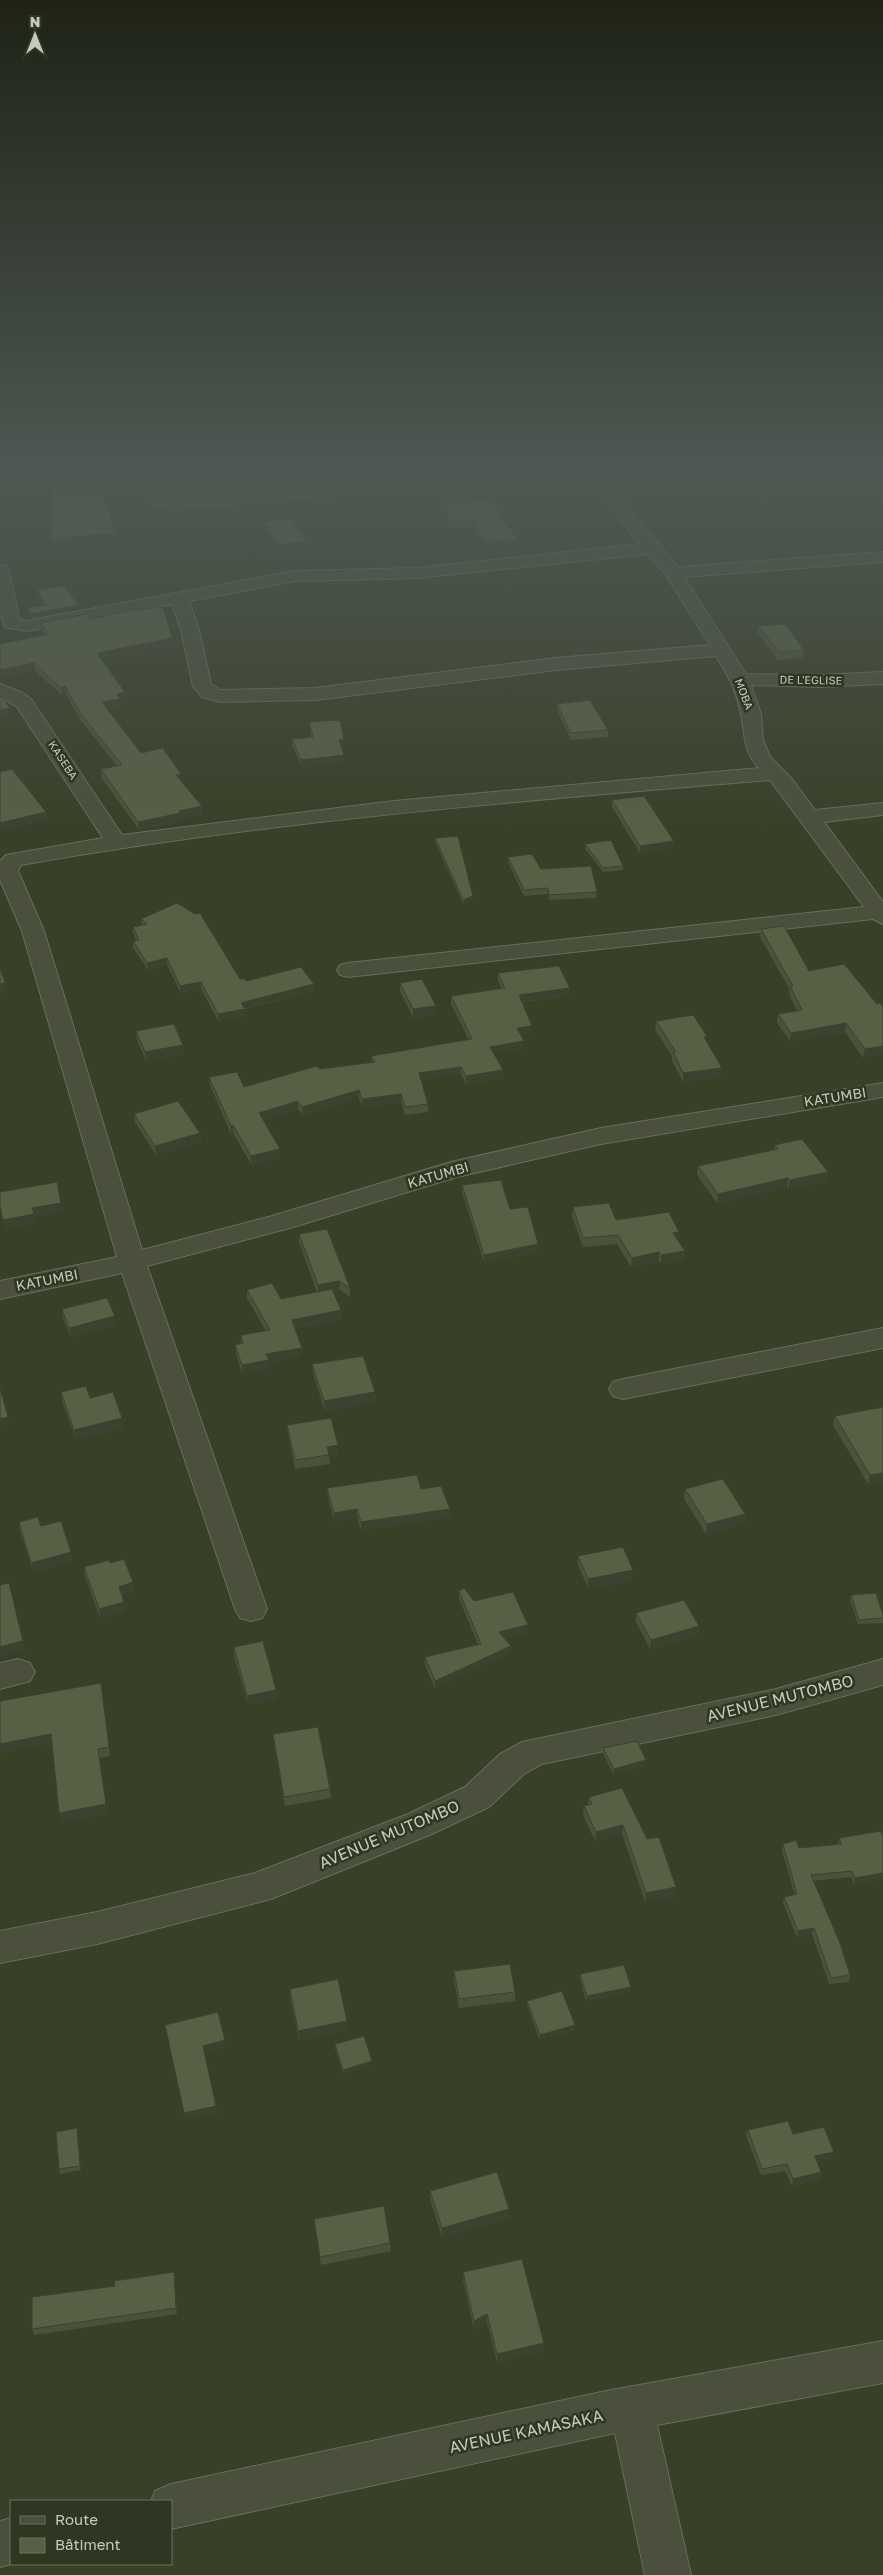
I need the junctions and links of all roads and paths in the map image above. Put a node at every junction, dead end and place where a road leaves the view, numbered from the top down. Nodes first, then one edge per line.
1 (4, 594) edge
2 (199, 594) edge
3 (686, 594) edge
4 (179, 598) junction
5 (8, 621) edge
6 (0, 637) edge
7 (721, 650) junction
8 (883, 678) edge
9 (740, 679) junction
10 (0, 690) edge
11 (776, 773) junction
12 (883, 809) edge
13 (811, 817) junction
14 (116, 841) junction
15 (881, 915) edge
16 (348, 970) dead end
17 (883, 1090) edge
18 (132, 1262) junction
19 (0, 1290) edge
20 (883, 1338) edge
21 (623, 1389) dead end
22 (251, 1609) dead end
23 (883, 1672) edge
24 (0, 1947) edge
25 (883, 2362) edge
26 (632, 2408) junction
27 (172, 2507) edge
28 (668, 2575) edge

1 - 5 street
2 - 4 street
3 - 7 street, MOBA
4 - 5 street
4 - 7 street
5 - 6 street
7 - 9 street, MOBA
8 - 9 street, DE L'EGLISE
9 - 11 street, MOBA
10 - 14 street, KASEBA
11 - 13 street, MOBA
11 - 14 street
12 - 13 street
13 - 15 street, MOBA
14 - 18 street
15 - 16 street
17 - 18 street, KATUMBI
18 - 19 street, KATUMBI
18 - 22 street
20 - 21 street
23 - 24 street, AVENUE MUTOMBO
25 - 26 street, AVENUE KAMASAKA
26 - 27 street, AVENUE KAMASAKA
26 - 28 street

